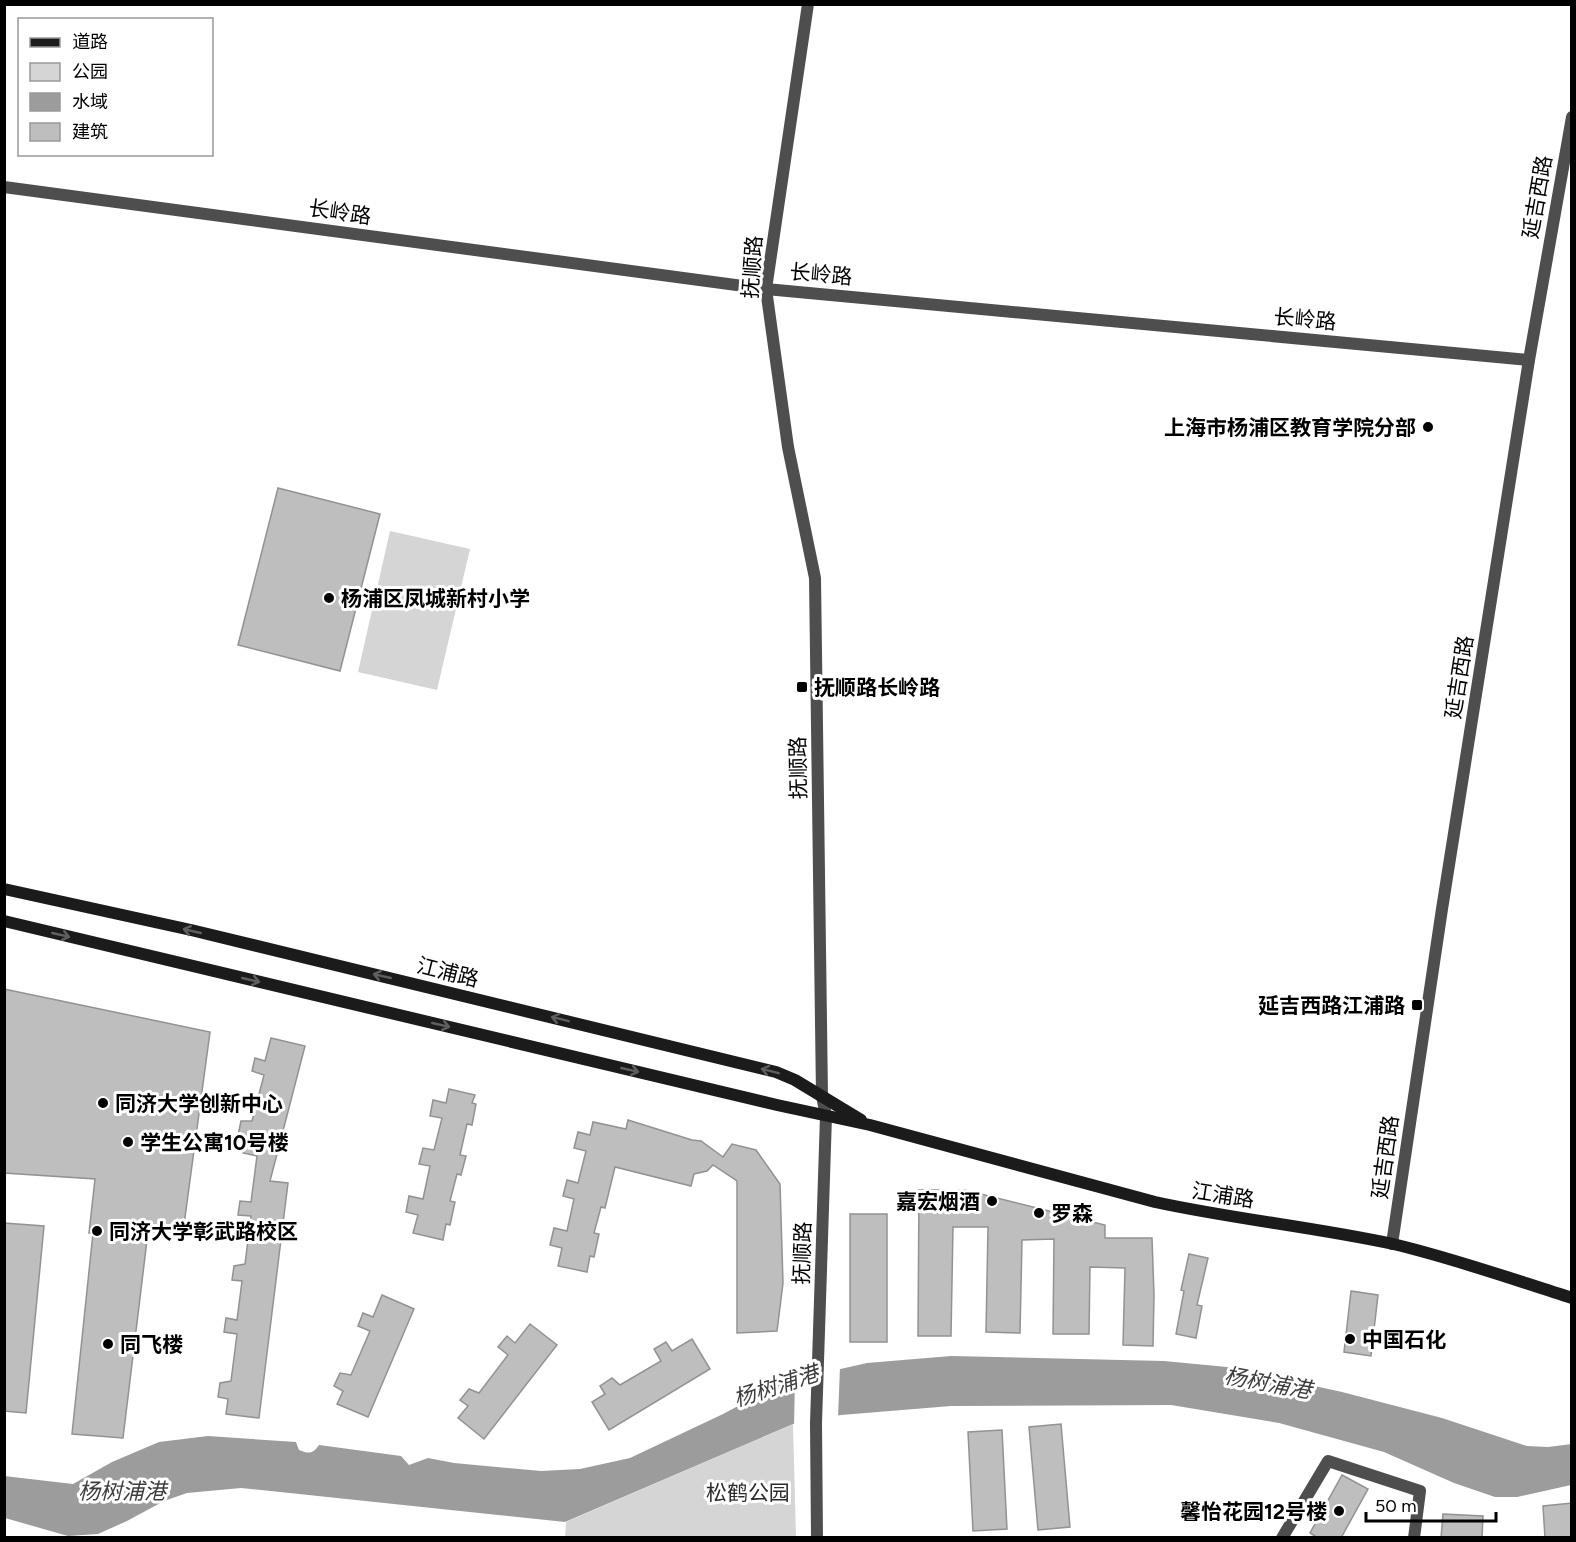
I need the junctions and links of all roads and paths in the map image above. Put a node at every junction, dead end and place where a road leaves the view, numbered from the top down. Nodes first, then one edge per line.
1 (808, 4) edge
2 (1572, 117) edge
3 (4, 187) edge
4 (766, 289) junction
5 (1529, 360) junction
6 (4, 889) edge
7 (4, 921) edge
8 (822, 1096) junction
9 (826, 1116) junction
10 (870, 1125) junction
11 (1392, 1244) junction
12 (1572, 1298) edge
13 (817, 1538) edge
14 (1282, 1538) edge
15 (1414, 1538) edge

1 - 4 street, 抚顺路
2 - 5 street, 延吉西路
3 - 4 street, 长岭路
4 - 5 street, 长岭路
4 - 8 street, 抚顺路
5 - 11 street, 延吉西路
8 -> 6 main road, 江浦路
7 -> 9 main road, 江浦路
8 - 9 street, 抚顺路
8 - 10 main road, 江浦路
9 - 10 main road, 江浦路
9 - 13 street, 抚顺路
10 - 11 main road, 江浦路
11 - 12 main road, 江浦路
14 - 15 street

